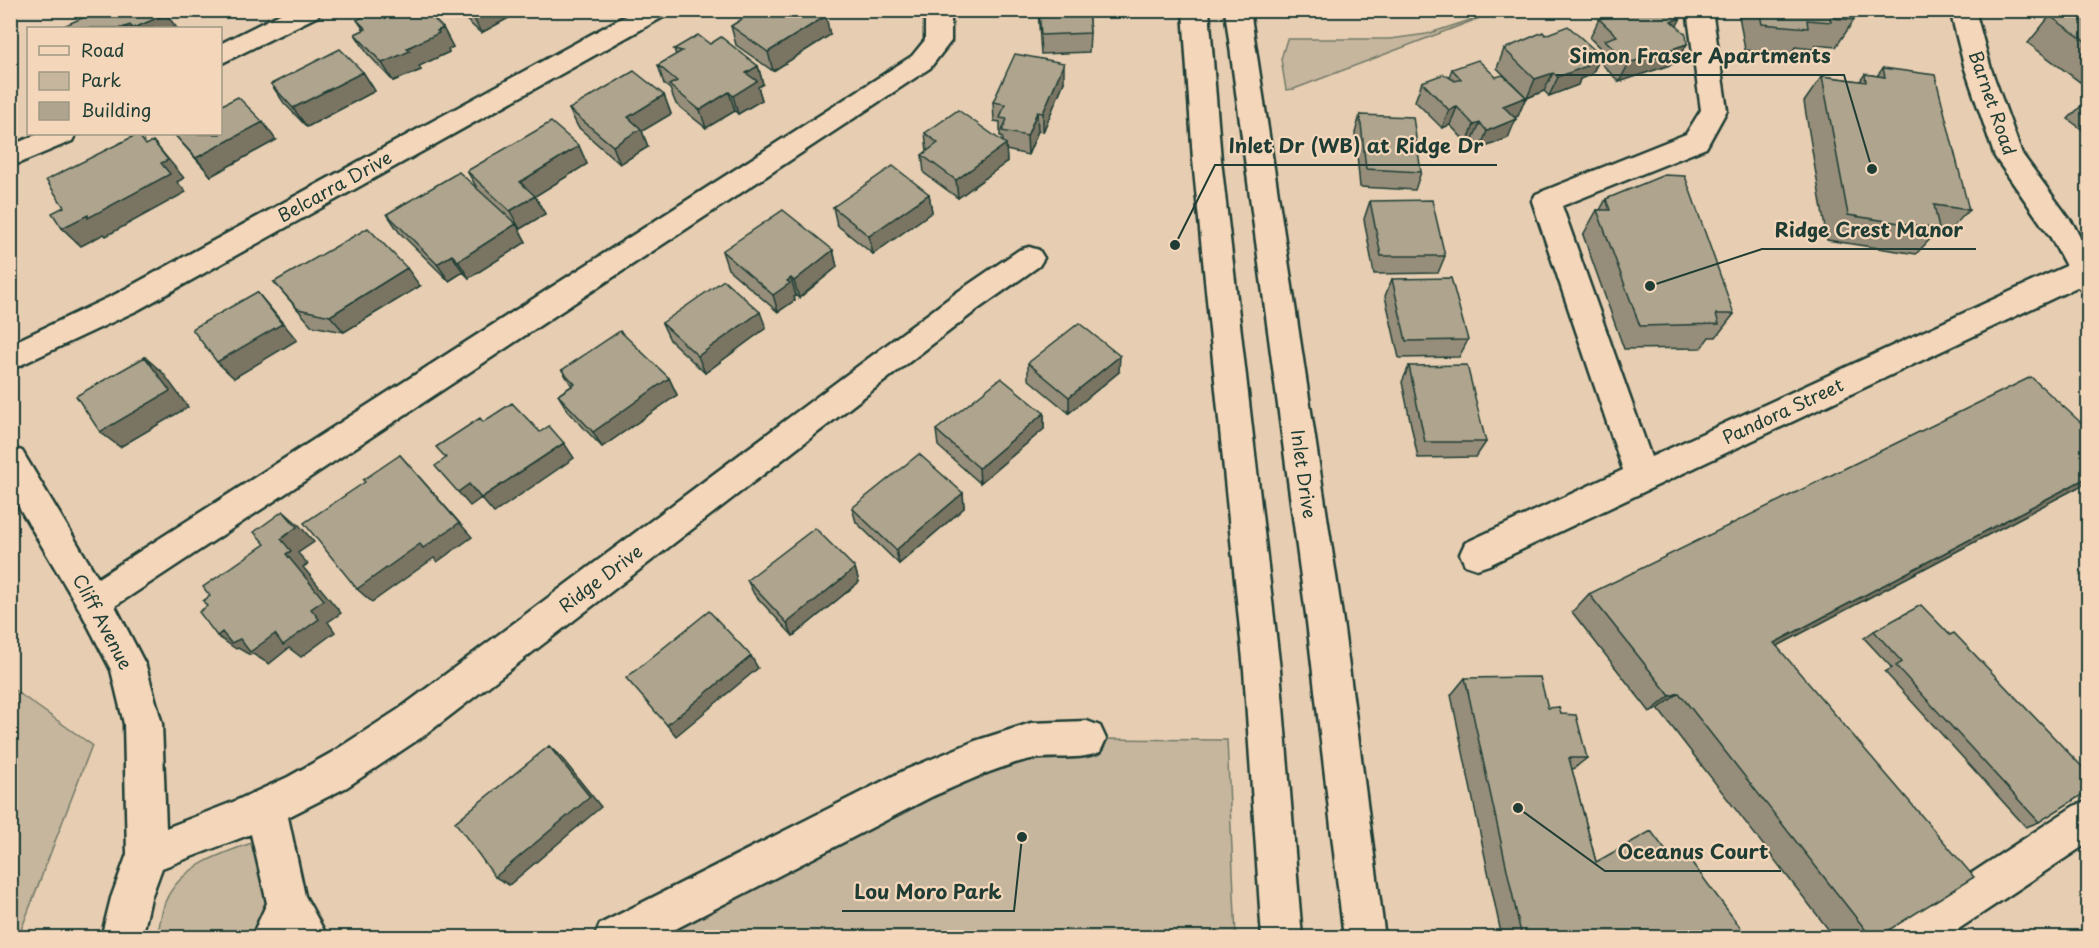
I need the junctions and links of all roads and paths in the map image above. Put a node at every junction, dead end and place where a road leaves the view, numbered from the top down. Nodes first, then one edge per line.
1 (309, 10) edge
2 (656, 10) edge
3 (938, 10) edge
4 (1196, 10) edge
5 (1238, 10) edge
6 (1699, 10) edge
7 (1962, 10) edge
8 (222, 53) edge
9 (60, 135) edge
10 (10, 157) edge
11 (1029, 258) dead end
12 (2087, 274) edge
13 (10, 358) edge
14 (10, 461) edge
15 (1642, 477) junction
16 (1477, 554) dead end
17 (93, 601) junction
18 (1087, 739) dead end
19 (267, 807) junction
20 (2088, 820) edge
21 (147, 854) junction
22 (279, 921) edge
23 (121, 938) edge
24 (308, 938) edge
25 (614, 938) edge
26 (1282, 938) edge
27 (1365, 938) edge
28 (1908, 938) edge

1 - 8 street
2 - 13 street, Belcarra Drive
3 - 17 street
4 - 26 street
5 - 27 street, Inlet Drive
6 - 15 street
7 - 12 street, Barnet Road
9 - 10 street
11 - 19 street, Ridge Drive
12 - 15 street, Pandora Street
14 - 17 street, Cliff Avenue
15 - 16 street, Pandora Street
17 - 21 street, Cliff Avenue
18 - 25 street
19 - 21 street, Ridge Drive
19 - 22 street
20 - 28 street
21 - 23 street, Cliff Avenue
22 - 24 street

